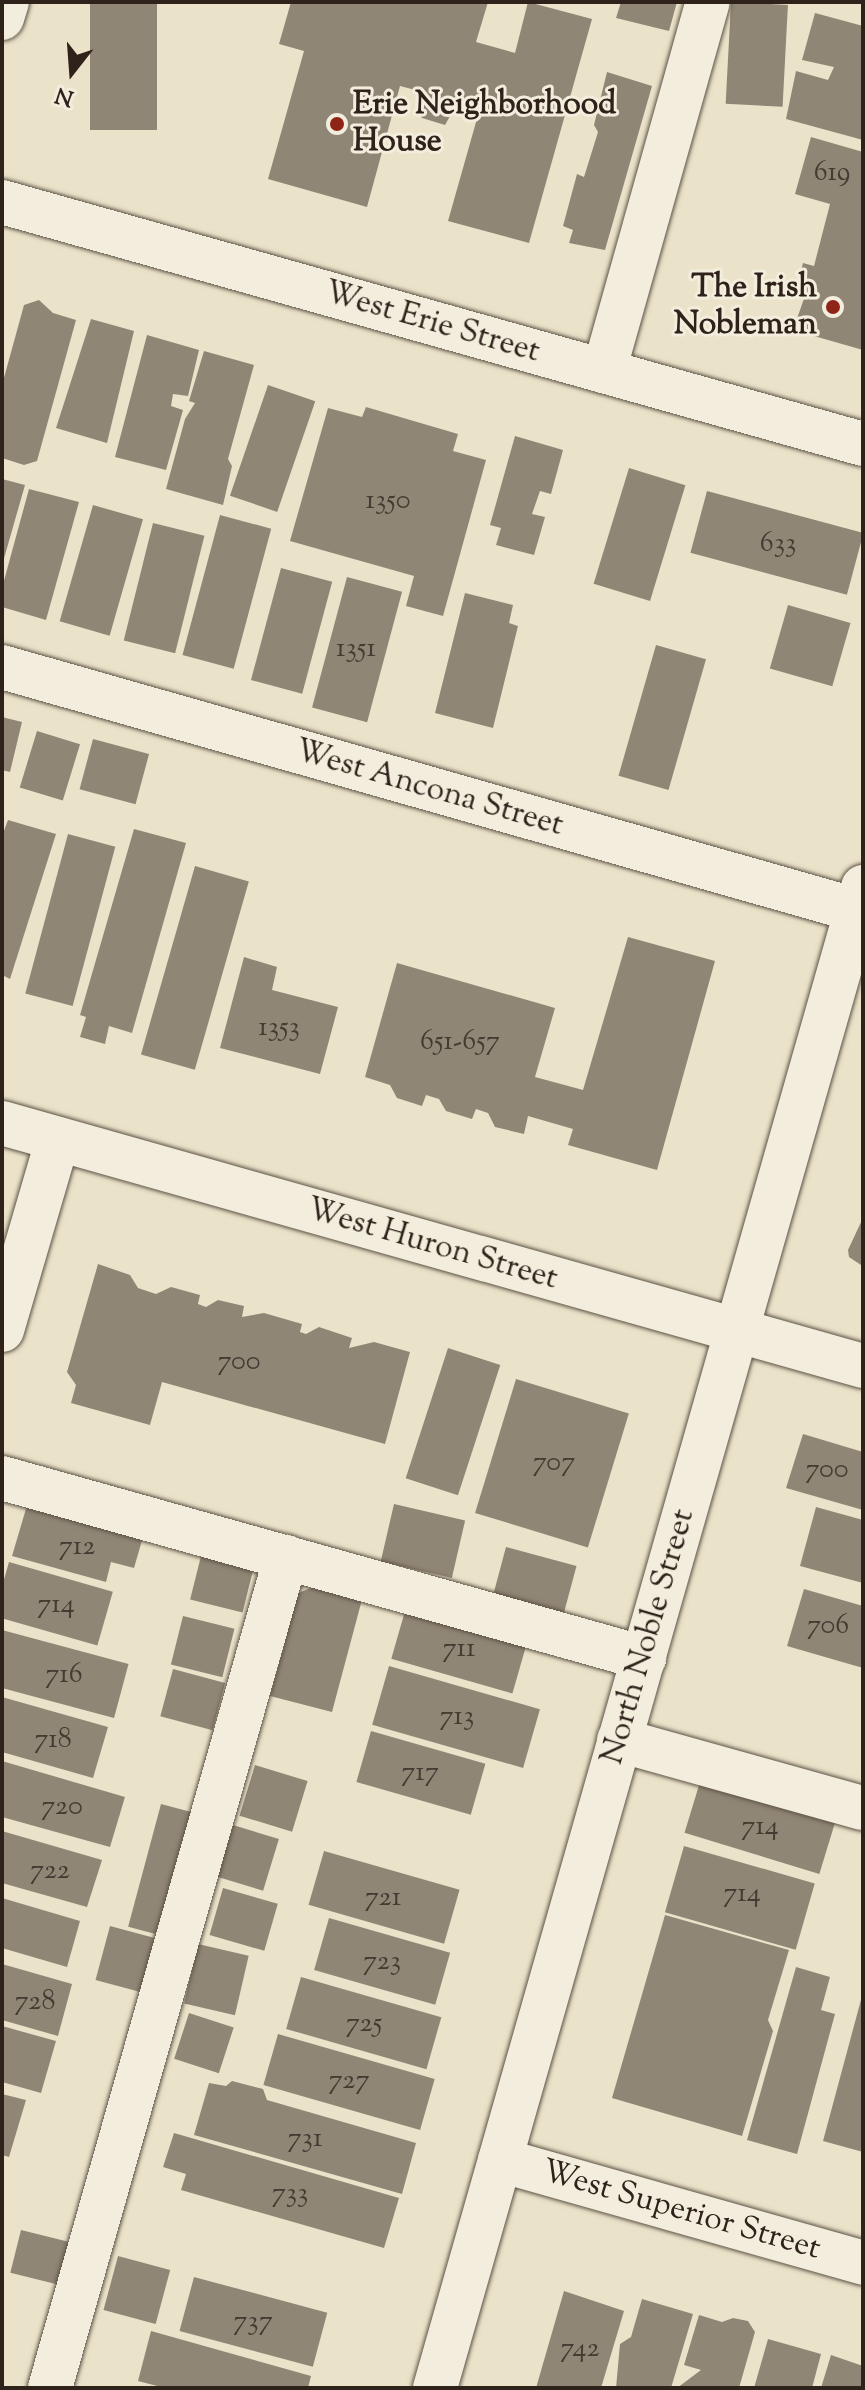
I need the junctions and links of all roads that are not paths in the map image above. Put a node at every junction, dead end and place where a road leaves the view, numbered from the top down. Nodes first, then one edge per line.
1 (7, 2) edge
2 (708, 2) edge
3 (2, 18) edge
4 (2, 202) edge
5 (604, 371) junction
6 (863, 444) edge
7 (2, 667) edge
8 (861, 903) edge
9 (2, 1123) edge
10 (58, 1139) junction
11 (2, 1330) edge
12 (738, 1331) junction
13 (863, 1366) edge
14 (2, 1478) edge
15 (286, 1557) junction
16 (644, 1658) junction
17 (619, 1740) junction
18 (863, 1808) edge
19 (500, 2160) junction
20 (863, 2263) edge
21 (50, 2388) edge
22 (435, 2388) edge

1 - 3 street
2 - 5 street
4 - 5 street, West Erie Street
5 - 6 street, West Erie Street
7 - 8 street, West Ancona Street
8 - 12 street, North Noble Street
9 - 10 street, West Huron Street
10 - 11 street
10 - 12 street, West Huron Street
12 - 13 street, West Huron Street
12 - 16 street, North Noble Street
14 - 15 street
15 - 16 street
15 - 21 street
16 - 17 street, North Noble Street
17 - 18 street
17 - 19 street, North Noble Street
19 - 20 street, West Superior Street
19 - 22 street, North Noble Street

